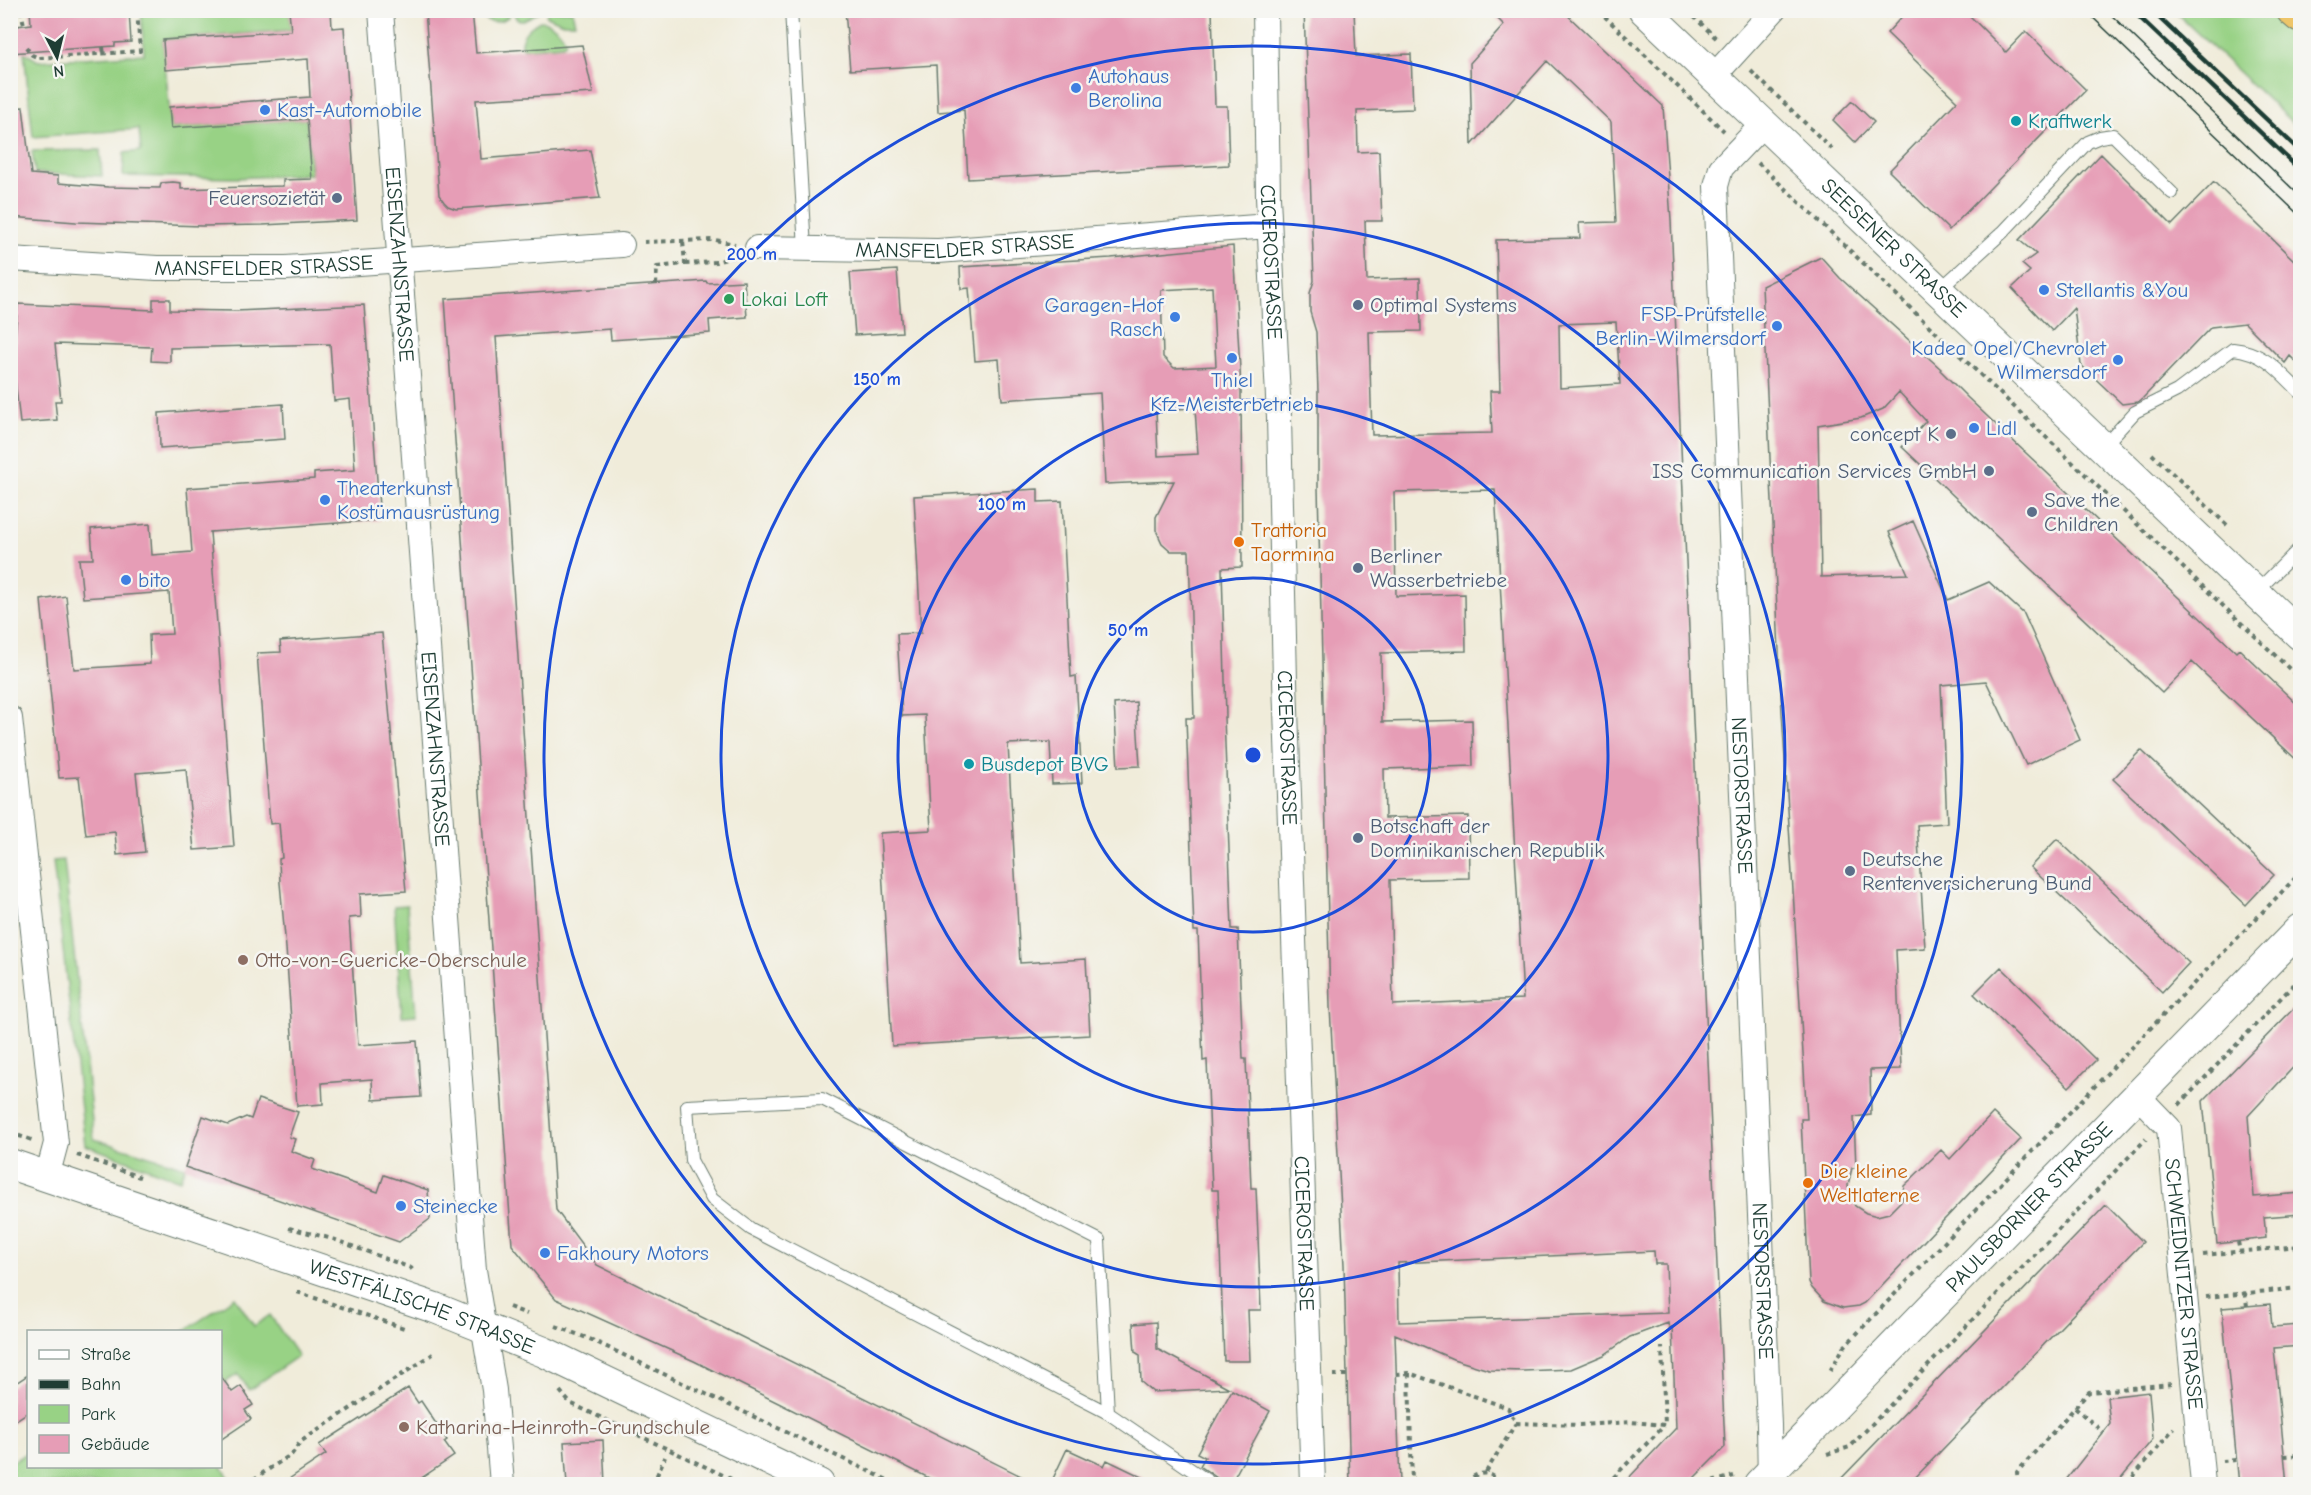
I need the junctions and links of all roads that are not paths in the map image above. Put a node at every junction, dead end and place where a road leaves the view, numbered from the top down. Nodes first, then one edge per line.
1 (381, 10) edge
2 (791, 10) edge
3 (1265, 10) edge
4 (1644, 10) edge
5 (1774, 10) edge
6 (2293, 10) edge
7 (2301, 16) edge
8 (1713, 76) junction
9 (1762, 125) junction
10 (2172, 193) dead end
11 (1269, 226) junction
12 (622, 245) dead end
13 (757, 248) road end
14 (805, 249) junction
15 (10, 259) edge
16 (401, 261) junction
17 (1937, 292) junction
18 (2301, 392) edge
19 (2102, 447) junction
20 (2301, 548) edge
21 (2256, 593) junction
22 (2301, 635) edge
23 (10, 718) edge
24 (2301, 929) edge
25 (2138, 1096) junction
26 (10, 1164) edge
27 (47, 1177) junction
28 (483, 1327) junction
29 (1108, 1413) junction
30 (1759, 1479) edge
31 (502, 1485) edge
32 (819, 1485) edge
33 (1212, 1485) edge
34 (1313, 1485) edge
35 (2203, 1485) edge

1 - 16 street, EISENZAHNSTRASSE
2 - 14 lane
3 - 11 street, CICEROSTRASSE
4 - 8 street, SEESENER STRASSE
5 - 8 street
6 - 7 highway
8 - 9 street, SEESENER STRASSE
9 - 17 street, SEESENER STRASSE
9 - 30 street, NESTORSTRASSE
10 - 17 lane
11 - 14 street, MANSFELDER STRASSE
11 - 34 street, CICEROSTRASSE
12 - 16 street, MANSFELDER STRASSE
13 - 14 street, MANSFELDER STRASSE
15 - 16 street, MANSFELDER STRASSE
16 - 28 street, EISENZAHNSTRASSE
17 - 19 street, SEESENER STRASSE
18 - 19 lane
19 - 21 street, SEESENER STRASSE
20 - 21 lane
21 - 22 street, SEESENER STRASSE
23 - 27 street
24 - 25 street, PAULSBORNER STRASSE
25 - 30 street, PAULSBORNER STRASSE
25 - 35 street, SCHWEIDNITZER STRASSE
26 - 27 street, WESTFÄLISCHE STRASSE
27 - 28 street, WESTFÄLISCHE STRASSE
28 - 31 street, EISENZAHNSTRASSE
28 - 32 street, WESTFÄLISCHE STRASSE
29 - 29 lane
29 - 33 lane

